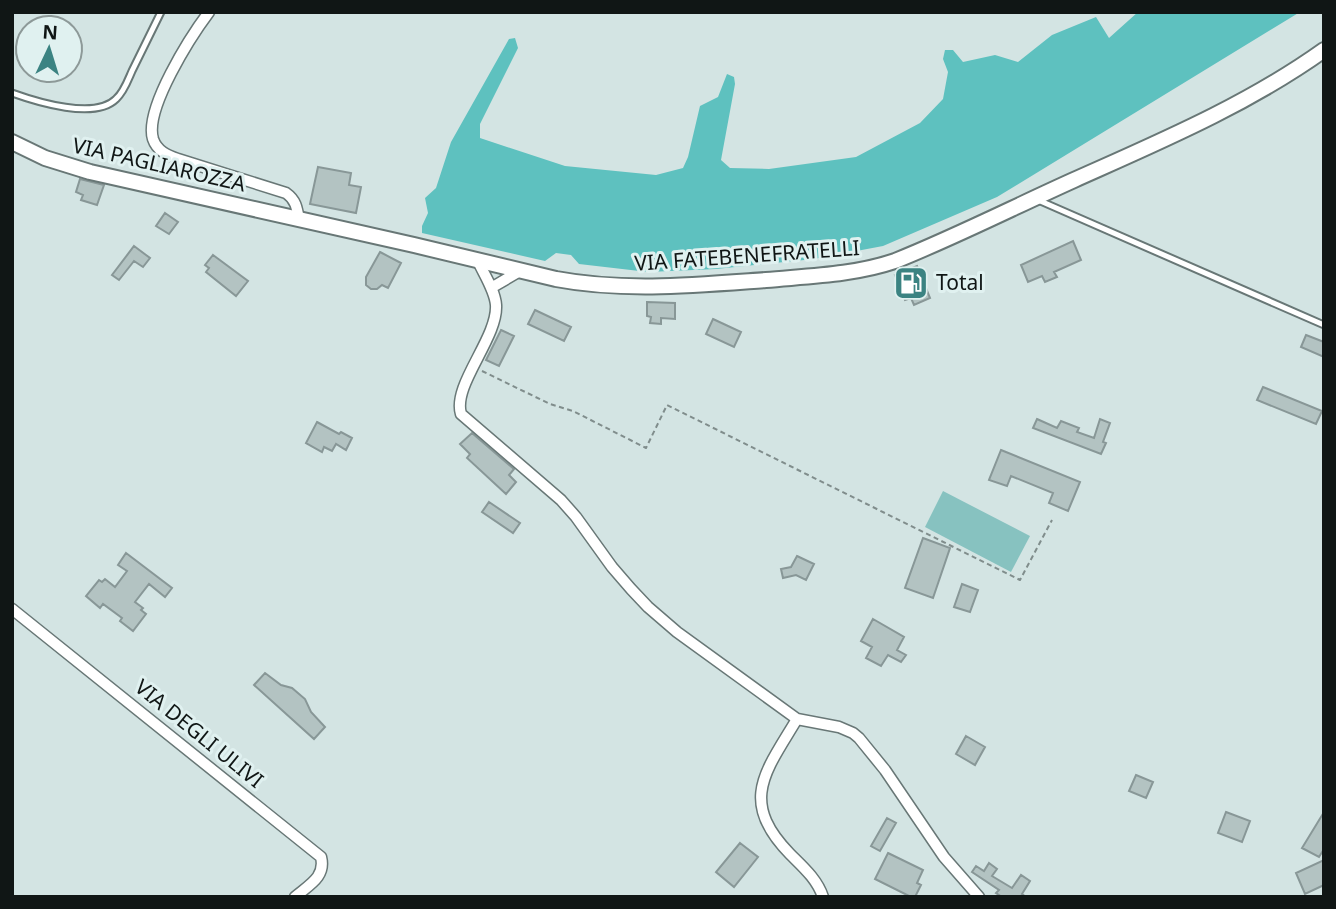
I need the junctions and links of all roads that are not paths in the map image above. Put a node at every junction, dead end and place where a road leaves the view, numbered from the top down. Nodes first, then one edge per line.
1 (161, 12) edge
2 (209, 12) edge
3 (1324, 50) edge
4 (12, 93) edge
5 (12, 142) edge
6 (1035, 198) junction
7 (299, 220) junction
8 (477, 259) junction
9 (520, 271) junction
10 (491, 288) junction
11 (1324, 325) edge
12 (12, 608) edge
13 (797, 719) junction
14 (295, 897) edge
15 (823, 897) edge
16 (979, 897) edge

1 - 4 lane
2 - 7 street
3 - 6 street, VIA FATEBENEFRATELLI
5 - 7 street, VIA PAGLIAROZZA
6 - 9 street, VIA FATEBENEFRATELLI
6 - 11 lane
7 - 8 street, VIA FATEBENEFRATELLI
8 - 9 street, VIA FATEBENEFRATELLI
8 - 10 street
9 - 10 street
10 - 13 street
12 - 14 street, VIA DEGLI ULIVI
13 - 15 street
13 - 16 street

